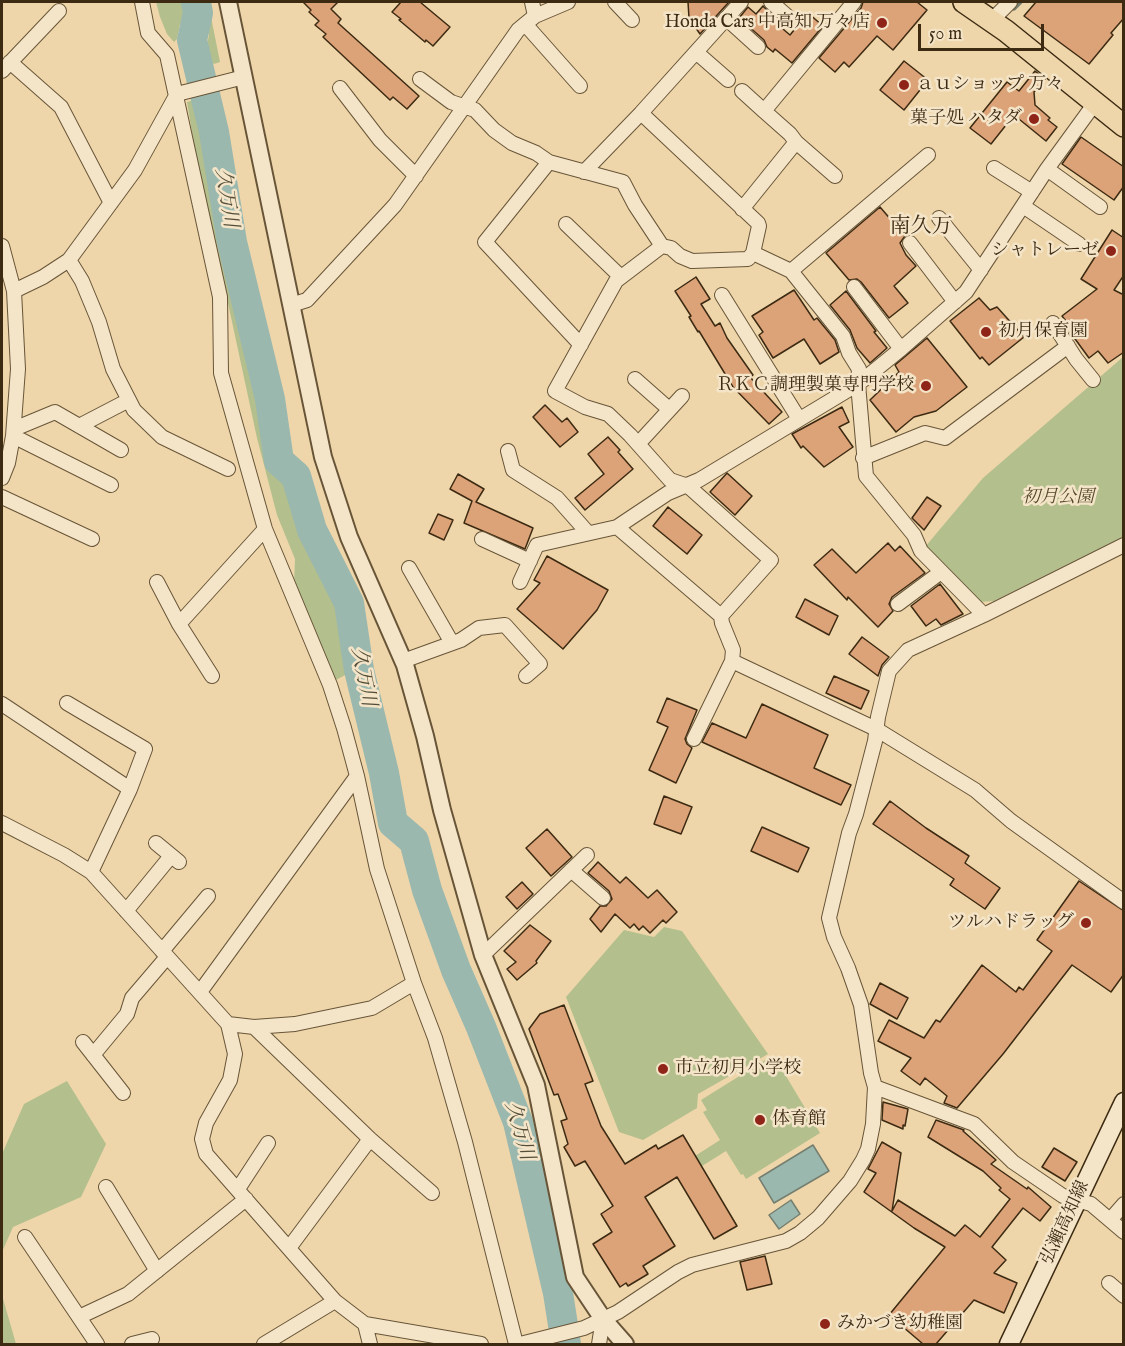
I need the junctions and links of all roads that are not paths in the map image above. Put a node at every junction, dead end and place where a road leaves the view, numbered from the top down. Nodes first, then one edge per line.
1 (142, 2) edge
2 (228, 2) edge
3 (532, 2) edge
4 (568, 2) edge
5 (615, 2) edge
6 (741, 2) edge
7 (771, 2) edge
8 (854, 2) edge
9 (964, 2) edge
10 (1010, 2) edge
11 (59, 11) dead end
12 (787, 16) dead end
13 (726, 18) junction
14 (530, 20) junction
15 (632, 20) dead end
16 (992, 21) junction
17 (758, 47) dead end
18 (696, 52) junction
19 (6, 66) edge
20 (238, 79) junction
21 (420, 79) dead end
22 (728, 80) dead end
23 (580, 86) dead end
24 (340, 88) dead end
25 (742, 91) dead end
26 (181, 93) junction
27 (1095, 103) junction
28 (462, 107) junction
29 (764, 111) junction
30 (641, 114) junction
31 (1124, 126) edge
32 (796, 142) junction
33 (928, 155) dead end
34 (549, 162) junction
35 (994, 168) dead end
36 (1047, 169) junction
37 (584, 172) junction
38 (416, 176) junction
39 (835, 176) dead end
40 (1032, 192) junction
41 (111, 203) junction
42 (1023, 206) junction
43 (1100, 207) dead end
44 (742, 209) junction
45 (939, 218) dead end
46 (566, 224) dead end
47 (910, 243) dead end
48 (1079, 244) dead end
49 (2, 246) edge
50 (662, 246) junction
51 (753, 253) junction
52 (69, 260) junction
53 (981, 270) junction
54 (790, 271) junction
55 (621, 277) junction
56 (854, 287) dead end
57 (14, 291) junction
58 (722, 295) dead end
59 (955, 302) junction
60 (291, 305) junction
61 (1053, 323) dead end
62 (581, 345) junction
63 (1068, 346) junction
64 (901, 349) junction
65 (635, 379) dead end
66 (1093, 380) dead end
67 (858, 384) junction
68 (682, 396) dead end
69 (129, 400) junction
70 (669, 409) junction
71 (799, 419) junction
72 (80, 426) junction
73 (14, 432) junction
74 (638, 444) junction
75 (121, 450) dead end
76 (508, 451) dead end
77 (863, 458) junction
78 (228, 469) dead end
79 (2, 478) edge
80 (111, 485) dead end
81 (688, 486) junction
82 (2, 496) edge
83 (617, 527) junction
84 (264, 529) junction
85 (588, 533) junction
86 (482, 538) dead end
87 (92, 539) dead end
88 (1124, 545) edge
89 (530, 561) junction
90 (409, 568) dead end
91 (941, 572) junction
92 (157, 582) dead end
93 (520, 582) dead end
94 (898, 604) dead end
95 (984, 615) junction
96 (721, 616) junction
97 (179, 624) junction
98 (452, 644) junction
99 (403, 661) junction
100 (732, 662) junction
101 (212, 676) dead end
102 (525, 676) dead end
103 (67, 703) dead end
104 (2, 704) edge
105 (876, 729) junction
106 (694, 739) dead end
107 (357, 776) junction
108 (130, 789) junction
109 (2, 823) edge
110 (156, 843) dead end
111 (587, 855) dead end
112 (571, 870) junction
113 (92, 872) junction
114 (208, 896) dead end
115 (603, 898) dead end
116 (1124, 902) edge
117 (126, 911) junction
118 (165, 954) junction
119 (483, 955) junction
120 (414, 983) junction
121 (200, 992) junction
122 (228, 1024) junction
123 (254, 1027) junction
124 (83, 1042) dead end
125 (93, 1055) junction
126 (875, 1087) junction
127 (123, 1093) dead end
128 (1124, 1102) edge
129 (370, 1139) junction
130 (268, 1143) dead end
131 (106, 1187) dead end
132 (432, 1193) dead end
133 (242, 1194) junction
134 (1077, 1200) junction
135 (1124, 1204) edge
136 (1110, 1220) junction
137 (1124, 1232) edge
138 (25, 1237) dead end
139 (289, 1248) junction
140 (157, 1271) junction
141 (1110, 1283) dead end
142 (1124, 1296) edge
143 (335, 1301) junction
144 (79, 1317) junction
145 (603, 1319) junction
146 (365, 1324) junction
147 (152, 1339) dead end
148 (97, 1344) edge
149 (132, 1344) edge
150 (264, 1344) edge
151 (370, 1344) edge
152 (481, 1344) edge
153 (522, 1344) edge
154 (599, 1344) edge
155 (625, 1344) edge
156 (1009, 1344) edge

1 - 26 street
2 - 20 street
3 - 14 street
4 - 14 street
5 - 15 street
6 - 13 street
7 - 12 street
8 - 29 street
9 - 16 main road
10 - 16 street
11 - 19 street
13 - 17 street
13 - 18 street
14 - 23 street
14 - 28 street
16 - 27 main road
18 - 22 street
18 - 30 street
19 - 41 street
20 - 26 street
20 - 60 street
21 - 28 street
24 - 38 street
25 - 29 street
26 - 41 street
26 - 84 street
27 - 31 main road
27 - 36 street
28 - 34 street
28 - 38 street
29 - 32 street
30 - 37 street
30 - 44 street
32 - 39 street
32 - 44 street
33 - 54 street
34 - 37 street
34 - 62 street
35 - 40 street
36 - 40 street
36 - 43 street
37 - 50 street
38 - 60 street
40 - 42 street
41 - 52 street
42 - 48 street
42 - 53 street
44 - 51 street
45 - 53 street
46 - 55 street
47 - 59 street
49 - 57 street
50 - 51 street
50 - 55 street
51 - 54 street
52 - 57 street
52 - 69 street
53 - 59 street
54 - 67 street
55 - 62 street
56 - 64 street
57 - 73 street
58 - 71 street
59 - 64 street
60 - 99 street
61 - 63 street
62 - 74 street
63 - 66 street
63 - 77 street
64 - 67 street
65 - 70 street
67 - 71 street
67 - 77 street
68 - 70 street
69 - 72 street
69 - 78 street
70 - 74 street
71 - 81 street
72 - 73 street
72 - 75 street
73 - 79 street
73 - 80 street
74 - 81 street
76 - 85 street
77 - 91 street
81 - 83 street
81 - 96 street
82 - 87 street
83 - 85 street
83 - 96 street
84 - 97 street
84 - 107 street
85 - 89 street
86 - 89 street
88 - 95 street
89 - 93 street
90 - 98 street
91 - 94 street
91 - 95 street
92 - 97 street
95 - 105 street
96 - 100 street
97 - 101 street
98 - 99 street
98 - 102 street
99 - 119 street
100 - 105 street
100 - 106 street
103 - 108 street
104 - 108 street
105 - 116 street
105 - 126 street
107 - 120 street
107 - 121 street
108 - 113 street
109 - 113 street
110 - 117 street
111 - 112 street
112 - 115 street
112 - 119 street
113 - 117 street
114 - 118 street
117 - 118 street
118 - 121 street
118 - 125 street
119 - 145 street
120 - 123 street
120 - 153 street
121 - 122 street
122 - 123 street
122 - 133 street
123 - 129 street
124 - 125 street
125 - 127 street
126 - 134 street
126 - 145 street
128 - 134 main road, 弘瀬高知線
129 - 132 street
129 - 139 street
130 - 133 street
131 - 140 street
133 - 139 street
133 - 140 street
134 - 136 street
134 - 156 main road, 弘瀬高知線
135 - 136 street
136 - 137 street
138 - 144 street
139 - 143 street
140 - 144 street
141 - 142 street
143 - 146 street
143 - 150 street
144 - 148 street
145 - 153 street
145 - 154 street
145 - 155 street
146 - 151 street
146 - 152 street
147 - 149 street

